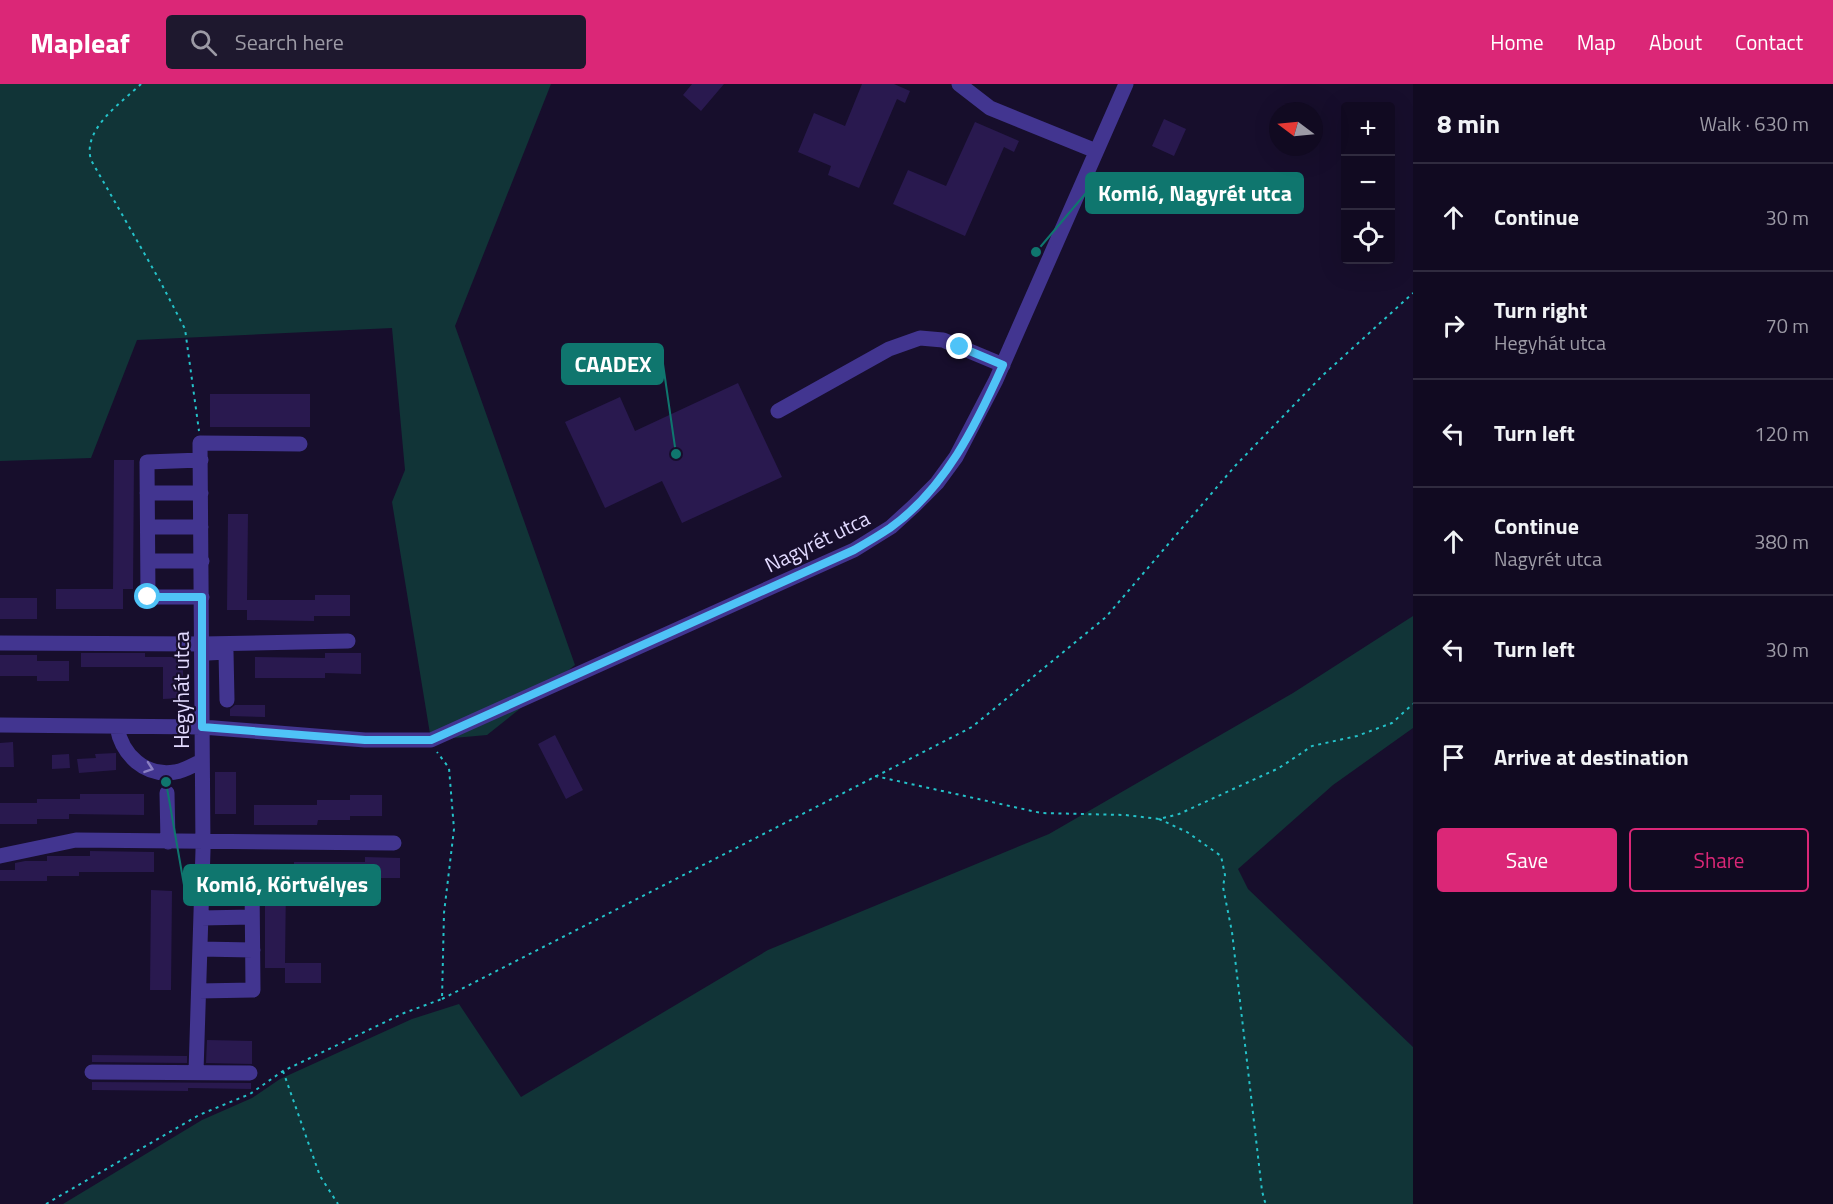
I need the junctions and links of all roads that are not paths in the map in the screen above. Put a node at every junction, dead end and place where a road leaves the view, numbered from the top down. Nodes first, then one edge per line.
1 (959, 84) edge
2 (1126, 84) edge
3 (1096, 151) junction
4 (1003, 365) junction
5 (778, 411) dead end
6 (300, 444) dead end
7 (201, 460) junction
8 (201, 493) junction
9 (147, 494) junction
10 (148, 527) junction
11 (201, 527) junction
12 (148, 561) junction
13 (202, 561) junction
14 (202, 597) junction
15 (348, 641) dead end
16 (0, 643) edge
17 (203, 649) junction
18 (227, 700) dead end
19 (0, 725) edge
20 (117, 727) junction
21 (202, 727) junction
22 (202, 761) junction
23 (167, 794) dead end
24 (202, 841) junction
25 (168, 842) junction
26 (394, 843) dead end
27 (0, 856) edge
28 (201, 884) junction
29 (252, 917) junction
30 (201, 918) junction
31 (200, 949) junction
32 (253, 950) junction
33 (199, 991) junction
34 (92, 1072) dead end
35 (196, 1072) junction
36 (250, 1073) dead end

1 - 3 street
2 - 3 street, Nagyrét utca
3 - 4 street, Nagyrét utca
4 - 5 street
4 - 21 street, Nagyrét utca
6 - 7 street, Hegyhát utca
7 - 8 street, Hegyhát utca
7 - 9 street
8 - 9 street
8 - 11 street, Hegyhát utca
9 - 10 street
10 - 11 street
10 - 12 street
11 - 13 street, Hegyhát utca
12 - 13 street
12 - 14 street
13 - 14 street, Hegyhát utca
14 - 17 street, Hegyhát utca
15 - 17 street
16 - 17 street
17 - 18 street
17 - 21 street, Hegyhát utca
19 - 20 street
20 - 21 street
20 -> 22 street
21 - 22 street, Hegyhát utca
22 - 24 street, Hegyhát utca
23 - 25 street
24 - 25 street
24 - 26 street
24 - 28 street, Hegyhát utca
25 - 27 street
28 - 29 street
28 - 30 street, Hegyhát utca
29 - 30 street
29 - 32 street
30 - 31 street, Hegyhát utca
31 - 32 street
31 - 33 street, Hegyhát utca
32 - 33 street
33 - 35 street, Hegyhát utca
34 - 35 street
35 - 36 street

